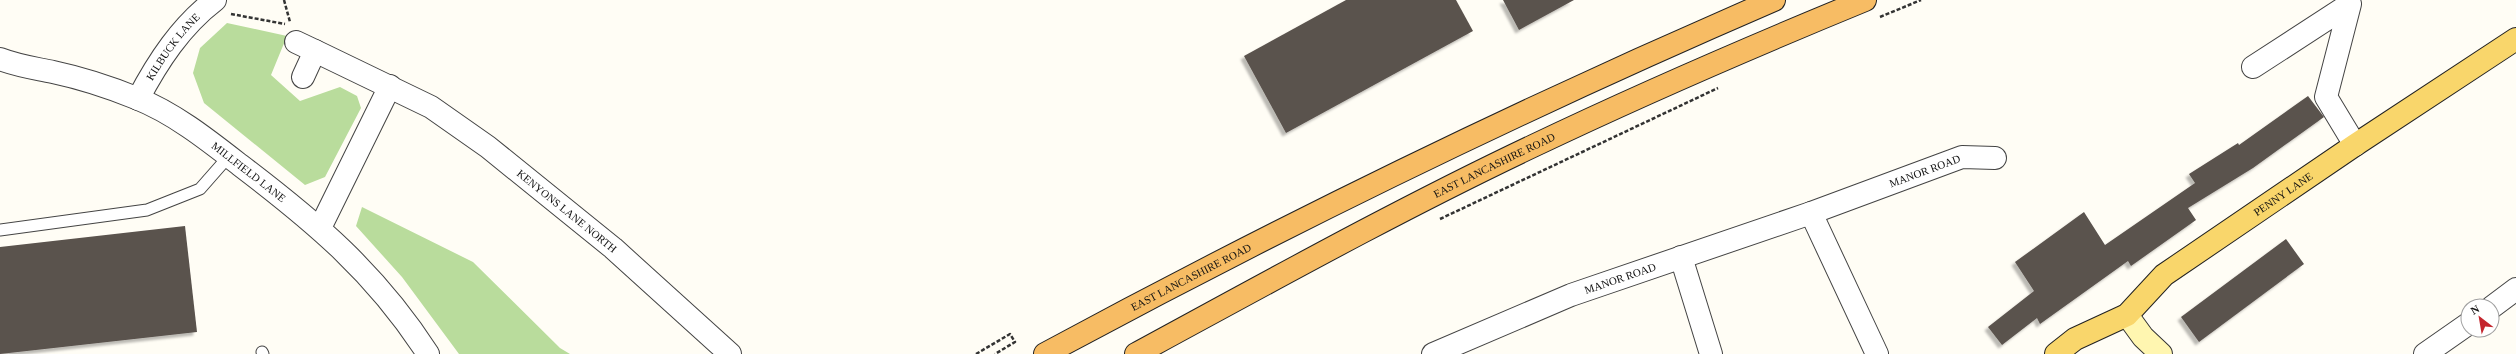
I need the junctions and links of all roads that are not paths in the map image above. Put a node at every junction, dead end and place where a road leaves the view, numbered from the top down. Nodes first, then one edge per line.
1 (1774, 0) edge
2 (1865, 0) edge
3 (2353, 2) edge
4 (222, 6) edge
5 (2516, 39) edge
6 (6, 66) edge
7 (2253, 67) dead end
8 (303, 77) dead end
9 (390, 86) junction
10 (138, 99) junction
11 (2355, 145) junction
12 (229, 156) junction
13 (1995, 158) dead end
14 (1811, 213) junction
15 (320, 228) junction
16 (0, 230) edge
17 (1681, 257) junction
18 (2516, 289) edge
19 (2500, 301) edge
20 (2127, 315) junction
21 (2460, 331) edge
22 (2438, 351) edge
23 (428, 354) edge
24 (730, 354) edge
25 (1045, 354) edge
26 (1136, 354) edge
27 (1433, 354) edge
28 (1711, 354) edge
29 (1877, 354) edge
30 (2056, 354) edge
31 (2161, 354) edge

1 - 25 highway, EAST LANCASHIRE ROAD
2 - 26 highway, EAST LANCASHIRE ROAD
3 - 7 street
3 - 11 street
4 - 10 street, KILBUCK LANE
5 - 11 main road, PENNY LANE
6 - 10 street, MILLFIELD LANE
8 - 9 street, KENYONS LANE NORTH
9 - 15 street
9 - 24 street, KENYONS LANE NORTH
10 - 12 street, MILLFIELD LANE
11 - 20 main road, PENNY LANE
12 - 15 street, MILLFIELD LANE
12 - 16 lane
13 - 14 street, MANOR ROAD
14 - 17 street, MANOR ROAD
14 - 29 street
15 - 23 street, MILLFIELD LANE
17 - 27 street, MANOR ROAD
17 - 28 street
18 - 19 street
20 - 30 main road, PENNY LANE
20 - 31 main road
21 - 22 street

